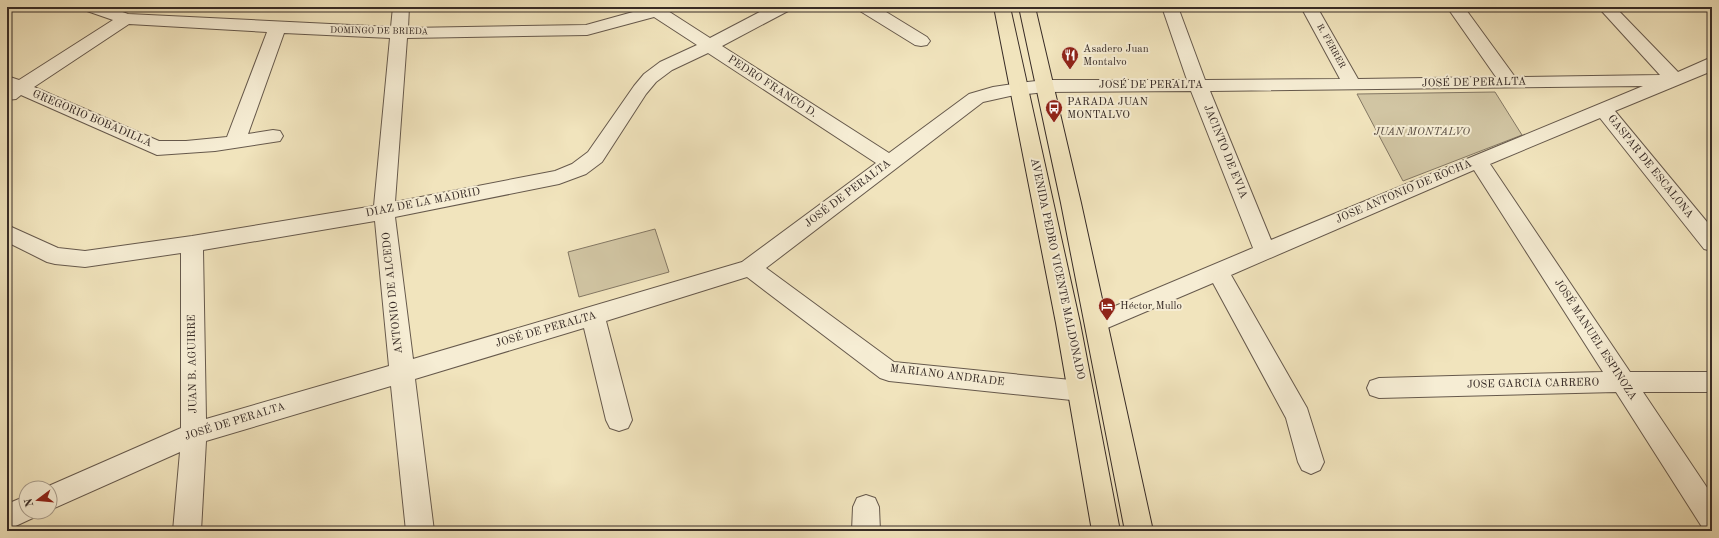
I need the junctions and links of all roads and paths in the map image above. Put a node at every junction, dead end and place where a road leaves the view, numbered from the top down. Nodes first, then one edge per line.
1 (93, 7) edge
2 (401, 7) edge
3 (782, 7) edge
4 (866, 7) edge
5 (1002, 7) edge
6 (1026, 7) edge
7 (1170, 7) edge
8 (1309, 7) edge
9 (1455, 7) edge
10 (1606, 7) edge
11 (660, 9) edge
12 (126, 19) junction
13 (278, 28) junction
14 (399, 33) junction
15 (921, 41) dead end
16 (709, 46) junction
17 (1708, 71) edge
18 (1675, 80) junction
19 (1510, 83) junction
20 (1198, 85) junction
21 (1352, 85) junction
22 (1046, 86) junction
23 (1020, 87) junction
24 (11, 89) edge
25 (1603, 109) junction
26 (273, 136) dead end
27 (235, 142) junction
28 (1478, 161) junction
29 (888, 162) junction
30 (384, 212) junction
31 (7, 233) edge
32 (1712, 243) edge
33 (192, 244) junction
34 (1266, 251) junction
35 (750, 268) junction
36 (1218, 271) junction
37 (593, 316) junction
38 (1096, 323) junction
39 (401, 373) junction
40 (1623, 382) junction
41 (1712, 382) edge
42 (1379, 388) dead end
43 (1082, 391) junction
44 (619, 420) dead end
45 (194, 434) junction
46 (1311, 462) dead end
47 (58, 494) edge
48 (18, 512) edge
49 (7, 517) edge
50 (1712, 518) edge
51 (187, 531) edge
52 (420, 531) edge
53 (1106, 531) edge
54 (1138, 531) edge

1 - 12 street, DOMINGO DE BRIEDA
2 - 14 street, ANTONIO DE ALCEDO
3 - 16 street, DIAZ DE LA MADRID
4 - 15 street
5 - 23 main road, AVENIDA PEDRO VICENTE MALDONADO
6 - 22 main road
7 - 20 street, JACINTO DE EVIA
8 - 21 street, R. FERRER
9 - 19 street
10 - 18 street
11 - 14 street, DOMINGO DE BRIEDA
11 - 16 street, PEDRO FRANCO D.
12 - 13 street, DOMINGO DE BRIEDA
12 - 24 street
13 - 14 street, DOMINGO DE BRIEDA
13 - 27 street
14 - 30 street, ANTONIO DE ALCEDO
16 - 29 street, PEDRO FRANCO D.
16 - 30 street, DIAZ DE LA MADRID
17 - 18 street, JOSE ANTONIO DE ROCHA
18 - 19 street, JOSÉ DE PERALTA
18 - 25 street, JOSE ANTONIO DE ROCHA
19 - 21 street, JOSÉ DE PERALTA
20 - 21 street, JOSÉ DE PERALTA
20 - 22 street, JOSÉ DE PERALTA
20 - 34 street, JACINTO DE EVIA
22 - 23 street, JOSÉ DE PERALTA
22 - 38 main road
23 - 29 street, JOSÉ DE PERALTA
23 - 43 main road, AVENIDA PEDRO VICENTE MALDONADO
24 - 27 street, GREGORIO BOBADILLA
25 - 28 street, JOSE ANTONIO DE ROCHA
25 - 32 street, GASPAR DE ESCALONA
26 - 27 street, GREGORIO BOBADILLA
28 - 34 street, JOSE ANTONIO DE ROCHA
28 - 40 street, JOSÉ MANUEL ESPINOZA
29 - 35 street, JOSÉ DE PERALTA
30 - 33 street, DIAZ DE LA MADRID
30 - 39 street, ANTONIO DE ALCEDO
31 - 33 street, DIAZ DE LA MADRID
33 - 45 street, JUAN B. AGUIRRE
34 - 36 street, JOSE ANTONIO DE ROCHA
35 - 37 street, JOSÉ DE PERALTA
35 - 43 street, MARIANO ANDRADE
36 - 38 street, JOSE ANTONIO DE ROCHA
36 - 46 street
37 - 39 street, JOSÉ DE PERALTA
37 - 44 street
38 - 54 main road
39 - 45 street, JOSÉ DE PERALTA
39 - 52 street, ANTONIO DE ALCEDO
40 - 41 street, JOSE GARCIA CARRERO
40 - 42 street, JOSE GARCIA CARRERO
40 - 50 street, JOSÉ MANUEL ESPINOZA
43 - 53 main road, AVENIDA PEDRO VICENTE MALDONADO
45 - 47 street, JOSÉ DE PERALTA
45 - 51 street, JUAN B. AGUIRRE
48 - 49 street

